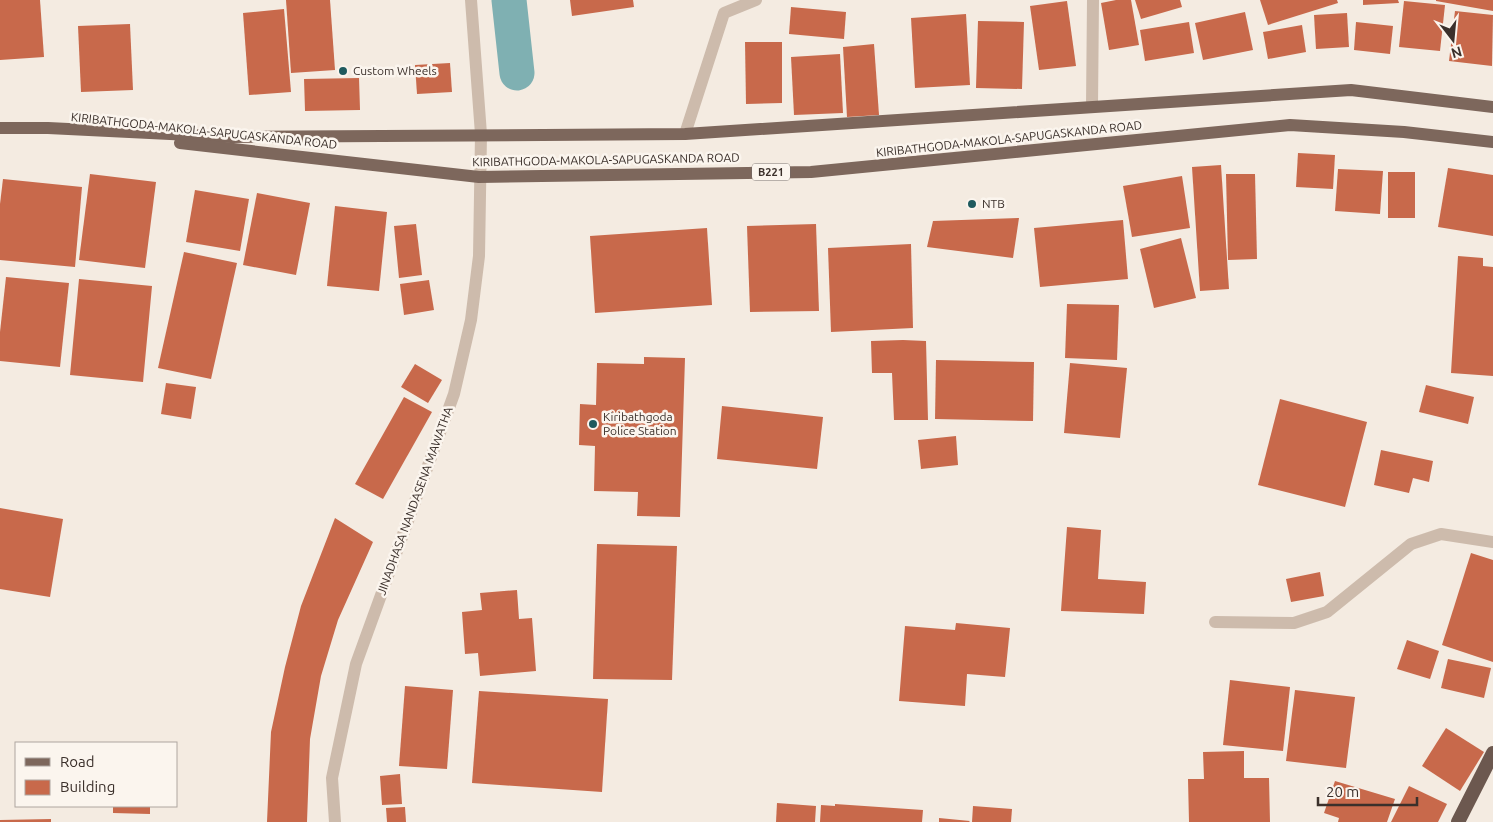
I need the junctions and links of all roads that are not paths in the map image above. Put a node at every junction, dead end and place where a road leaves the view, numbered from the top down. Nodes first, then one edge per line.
1 (471, 0) edge
2 (756, 0) edge
3 (1092, 0) edge
4 (1092, 106) junction
5 (1493, 107) edge
6 (0, 128) edge
7 (48, 128) junction
8 (482, 134) junction
9 (685, 134) junction
10 (1493, 142) edge
11 (479, 177) junction
12 (1493, 542) edge
13 (1215, 622) dead end
14 (1493, 753) edge
15 (335, 822) edge
16 (1458, 822) edge

1 - 8 street, JINADHASA NANDASENA MAWATHA
2 - 9 street
3 - 4 street
4 - 5 main road, KIRIBATHGODA-MAKOLA-SAPUGASKANDA ROAD / B221
4 - 9 main road, KIRIBATHGODA-MAKOLA-SAPUGASKANDA ROAD / B221
6 - 7 main road, KIRIBATHGODA-MAKOLA-SAPUGASKANDA ROAD / B221
7 - 8 main road, KIRIBATHGODA-MAKOLA-SAPUGASKANDA ROAD / B221
7 - 11 main road, KIRIBATHGODA-MAKOLA-SAPUGASKANDA ROAD / B221
8 - 9 main road, KIRIBATHGODA-MAKOLA-SAPUGASKANDA ROAD / B221
8 - 11 street, JINADHASA NANDASENA MAWATHA
10 - 11 main road, KIRIBATHGODA-MAKOLA-SAPUGASKANDA ROAD / B221
11 - 15 street, JINADHASA NANDASENA MAWATHA
12 - 13 street
14 - 16 highway

